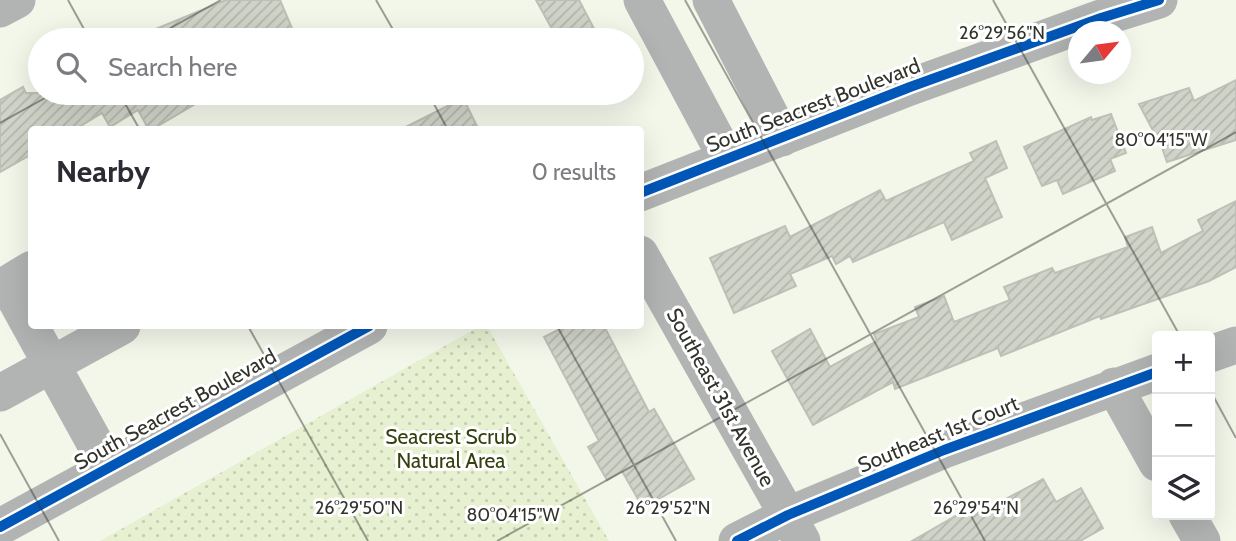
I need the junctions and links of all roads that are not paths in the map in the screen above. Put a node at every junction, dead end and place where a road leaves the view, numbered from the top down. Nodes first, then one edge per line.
1 (17, 0) edge
2 (642, 0) edge
3 (711, 0) edge
4 (1159, 0) edge
5 (0, 9) edge
6 (782, 138) junction
7 (727, 159) junction
8 (644, 192) edge
9 (644, 261) edge
10 (13, 280) edge
11 (28, 313) edge
12 (35, 329) edge
13 (116, 329) edge
14 (363, 329) edge
15 (1236, 345) edge
16 (1215, 352) edge
17 (52, 365) junction
18 (1152, 374) edge
19 (1114, 386) junction
20 (0, 393) edge
21 (1154, 457) edge
22 (108, 467) junction
23 (1190, 520) edge
24 (0, 527) edge
25 (795, 528) edge
26 (737, 541) edge
27 (1202, 541) edge

1 - 5 street
2 - 7 street
3 - 6 street
4 - 6 street, South Seacrest Boulevard
6 - 7 street, South Seacrest Boulevard
7 - 8 street, South Seacrest Boulevard
9 - 25 street, Southeast 31st Avenue
10 - 11 street
12 - 17 street
13 - 17 street
14 - 22 street, South Seacrest Boulevard
15 - 16 street
17 - 20 street
17 - 22 street
18 - 19 street, Southeast 1st Court
19 - 21 street
19 - 25 street, Southeast 1st Court
22 - 24 street, South Seacrest Boulevard
23 - 27 street
25 - 26 street, Southeast 1st Court

